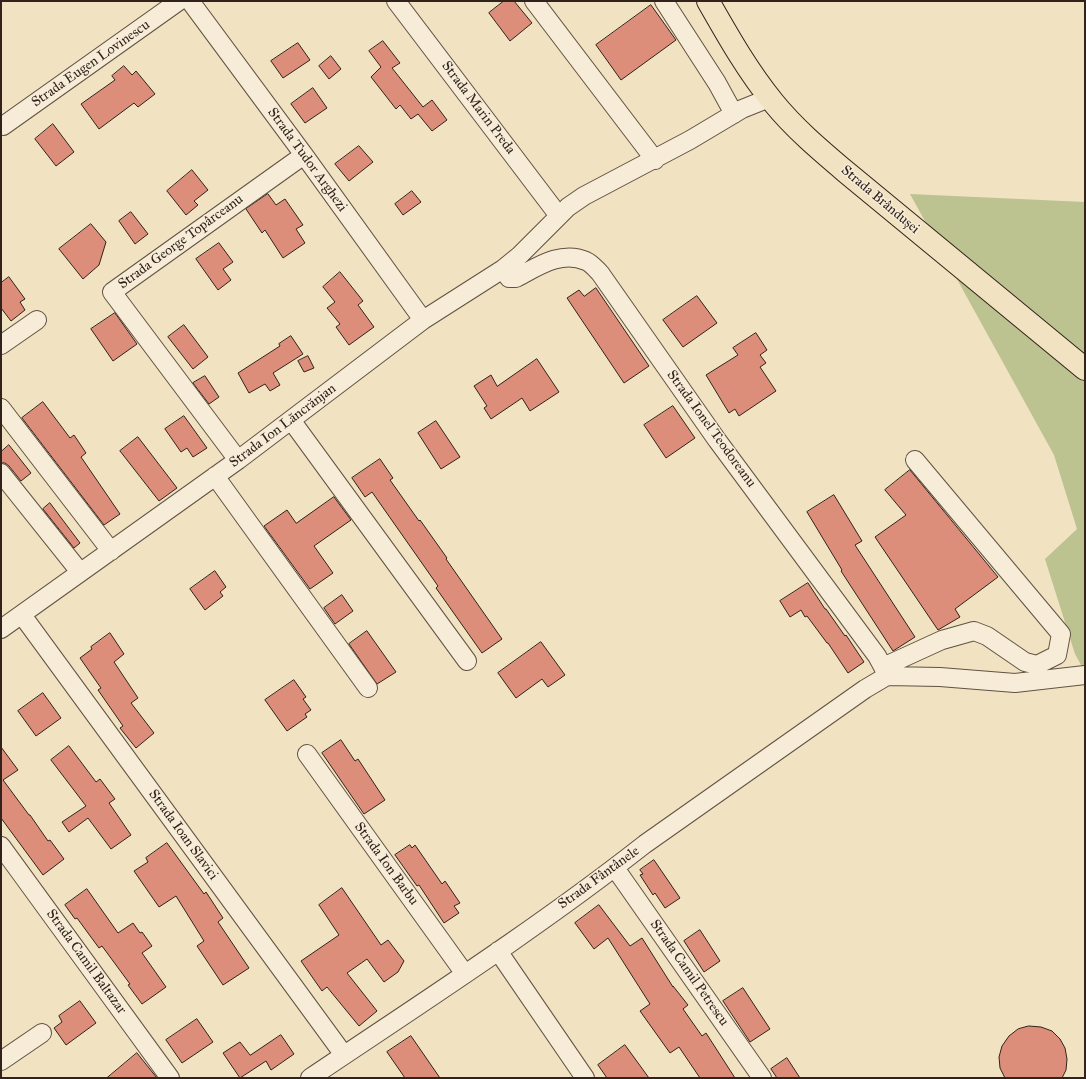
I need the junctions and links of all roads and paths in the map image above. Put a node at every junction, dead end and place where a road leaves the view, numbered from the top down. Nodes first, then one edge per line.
1 (179, 1) edge
2 (190, 1) edge
3 (396, 1) edge
4 (534, 1) edge
5 (664, 1) edge
6 (708, 1) edge
7 (766, 92) junction
8 (738, 111) junction
9 (2, 126) dead end
10 (304, 154) junction
11 (655, 160) junction
12 (558, 216) junction
13 (503, 269) junction
14 (37, 320) dead end
15 (423, 320) junction
16 (1, 345) edge
17 (1085, 369) edge
18 (1, 408) edge
19 (292, 420) junction
20 (238, 460) junction
21 (914, 460) dead end
22 (1, 473) edge
23 (215, 476) junction
24 (110, 551) junction
25 (80, 572) junction
26 (22, 615) junction
27 (1, 629) edge
28 (467, 661) dead end
29 (885, 671) junction
30 (1085, 675) edge
31 (368, 688) dead end
32 (307, 754) dead end
33 (1, 846) edge
34 (615, 868) junction
35 (498, 951) junction
36 (465, 974) junction
37 (42, 1033) dead end
38 (344, 1055) junction
39 (1, 1061) edge
40 (170, 1078) edge
41 (310, 1078) edge
42 (585, 1078) edge
43 (762, 1078) edge

1 - 9 street, Strada Eugen Lovinescu
2 - 10 street, Strada Tudor Arghezi
3 - 12 street, Strada Marin Preda
4 - 11 street
5 - 8 street
6 - 7 main road, Strada Brândușei
7 - 8 street, Strada Ion Lăncrănjan
7 - 17 main road, Strada Brândușei
8 - 11 street, Strada Ion Lăncrănjan
10 - 15 street, Strada Tudor Arghezi
10 - 20 street, Strada George Topârceanu
11 - 12 street, Strada Ion Lăncrănjan
12 - 13 street, Strada Ion Lăncrănjan
13 - 15 street, Strada Ion Lăncrănjan
13 - 29 street, Strada Ionel Teodoreanu
14 - 16 street
15 - 19 street, Strada Ion Lăncrănjan
18 - 24 street
19 - 20 street, Strada Ion Lăncrănjan
19 - 28 street
20 - 23 street, Strada Ion Lăncrănjan
21 - 29 street, Strada Fântânele
22 - 25 street
23 - 24 street, Strada Ion Lăncrănjan
23 - 31 street
24 - 25 street, Strada Ion Lăncrănjan
25 - 26 street, Strada Ion Lăncrănjan
26 - 27 street, Strada Ion Lăncrănjan
26 - 38 street, Strada Ioan Slavici
29 - 30 street
29 - 34 street, Strada Fântânele
32 - 36 street, Strada Ion Barbu
33 - 40 street, Strada Camil Baltazar
34 - 35 street, Strada Fântânele
34 - 43 street, Strada Camil Petrescu
35 - 36 street, Strada Fântânele
35 - 42 street
36 - 38 street, Strada Fântânele
37 - 39 street
38 - 41 street, Strada Fântânele

